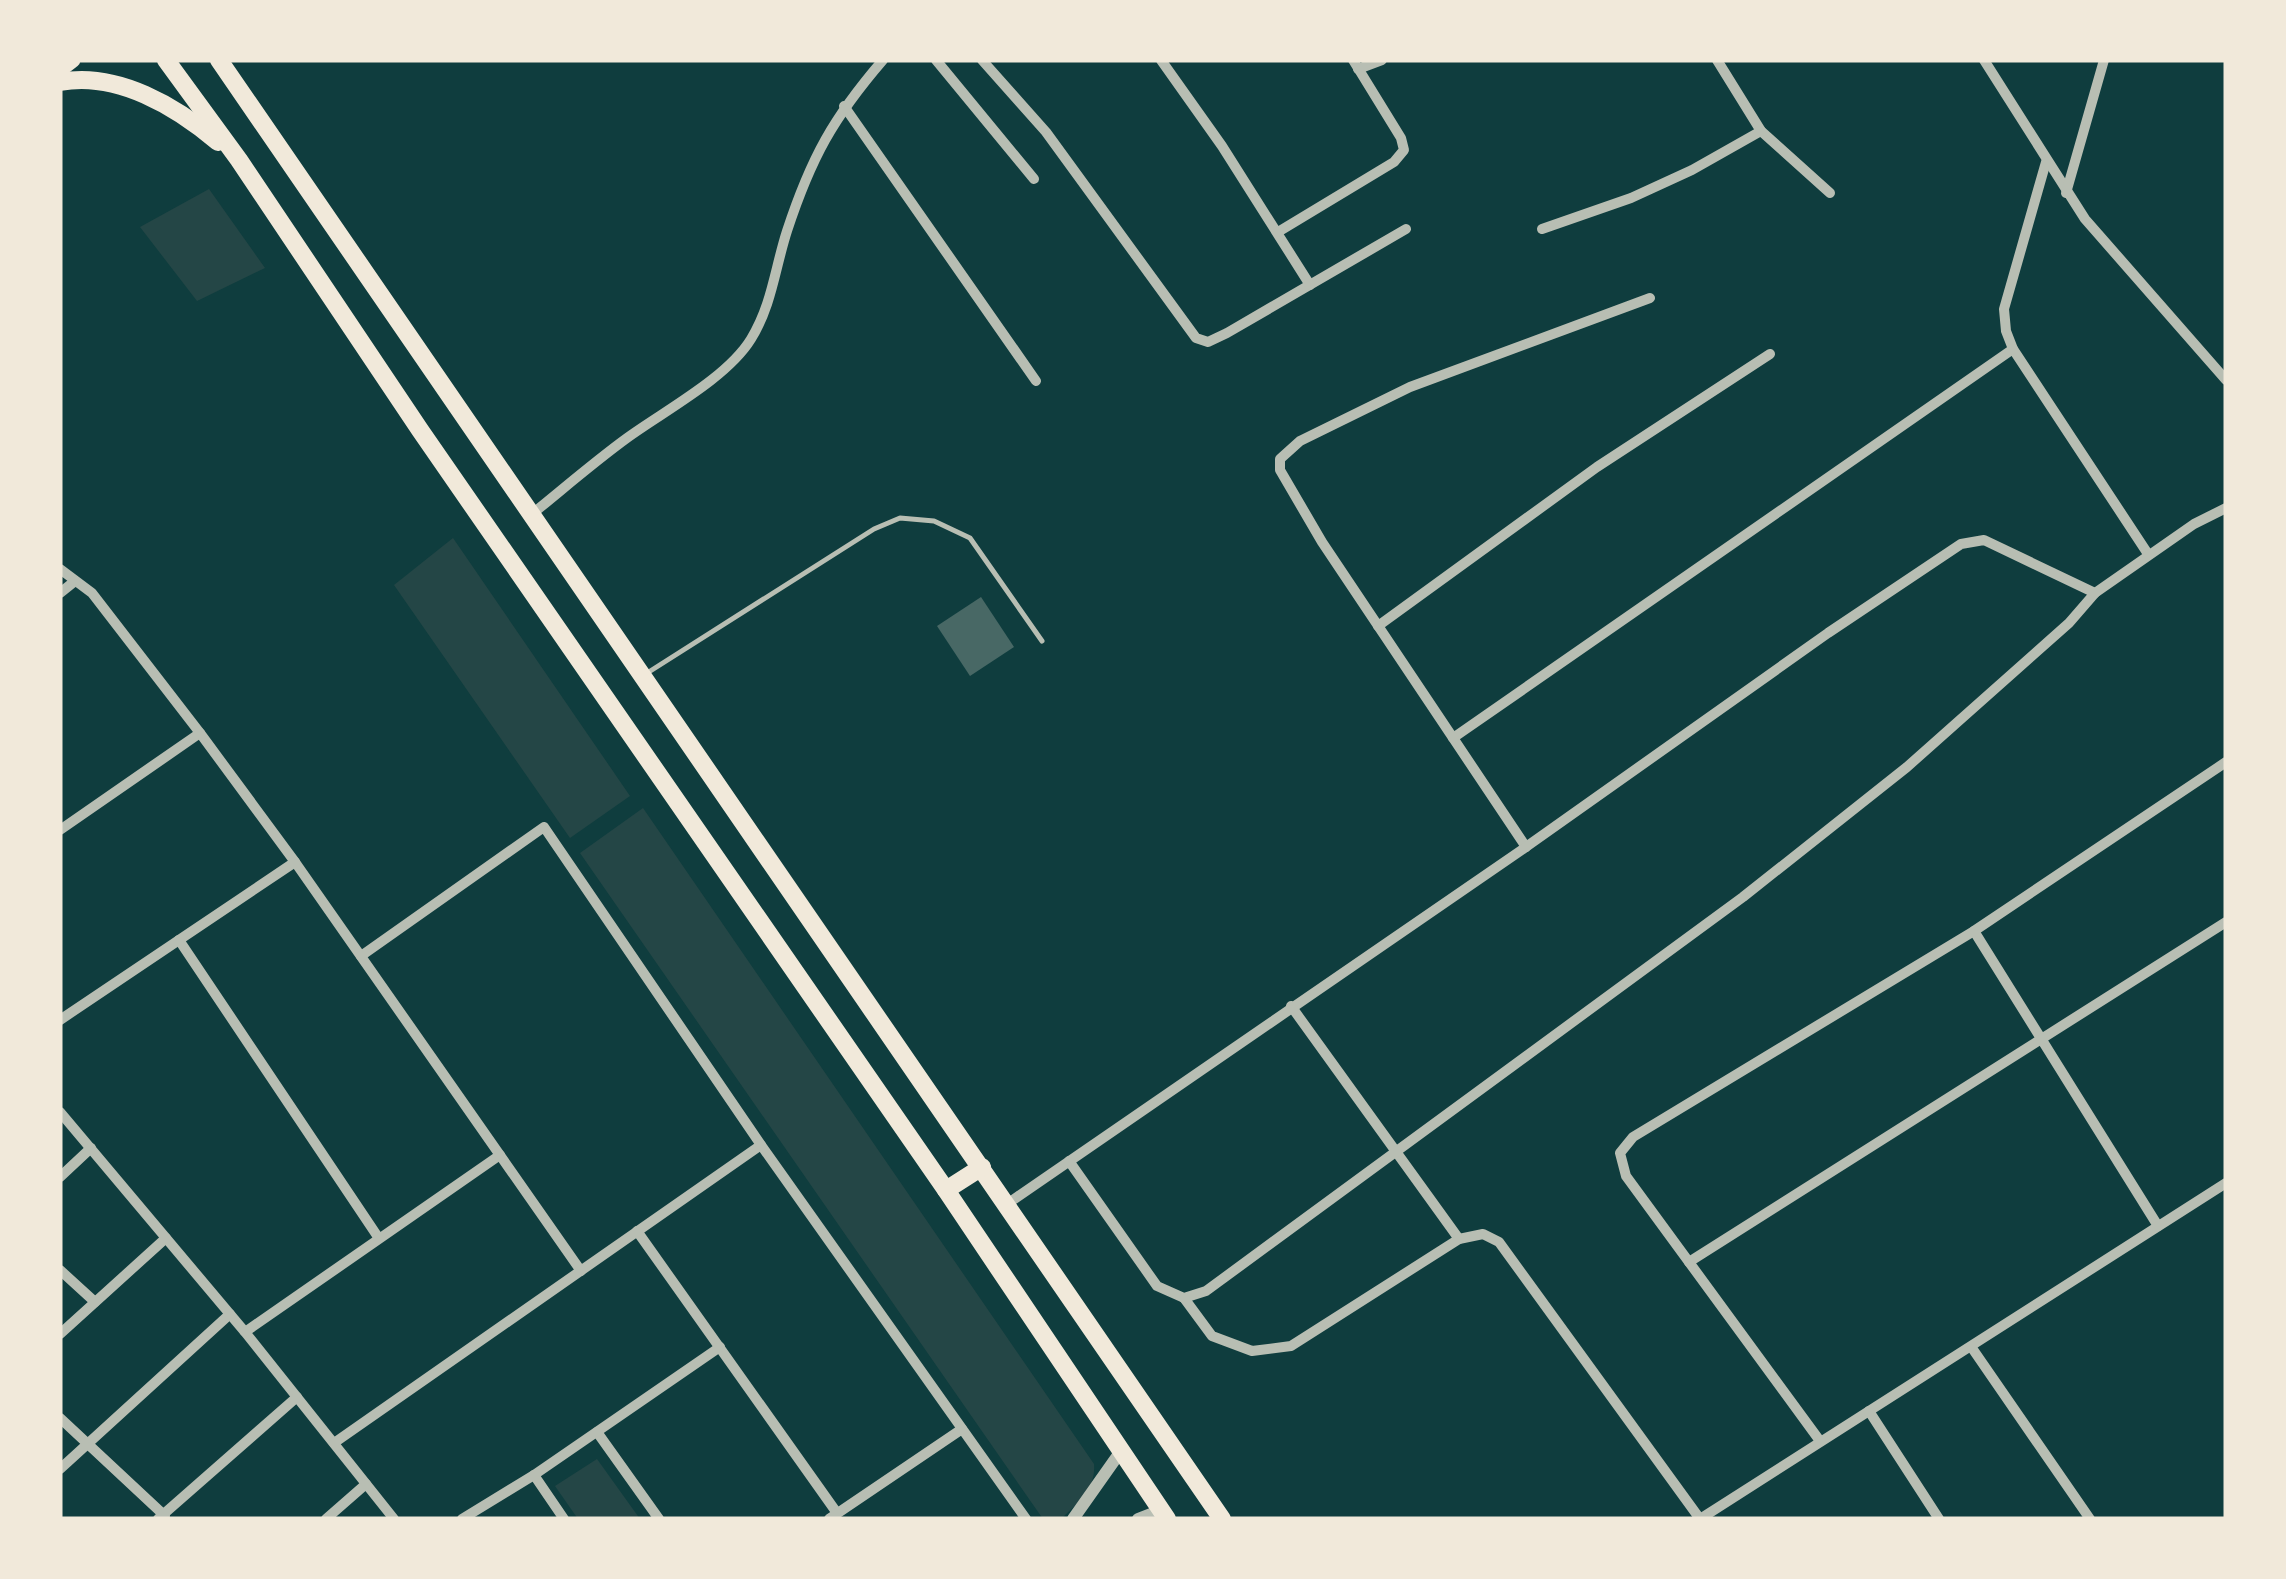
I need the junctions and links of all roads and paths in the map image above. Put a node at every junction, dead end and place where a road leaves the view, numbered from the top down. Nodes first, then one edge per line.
1 (72, 60) edge
2 (166, 60) edge
3 (219, 60) edge
4 (883, 60) edge
5 (936, 60) edge
6 (982, 60) edge
7 (1161, 60) edge
8 (1382, 60) edge
9 (1717, 60) edge
10 (1984, 60) edge
11 (2104, 60) edge
12 (1356, 64) edge
13 (60, 70) edge
14 (60, 82) edge
15 (844, 106) junction
16 (1761, 130) junction
17 (239, 160) junction
18 (2046, 162) junction
19 (1034, 179) dead end
20 (1830, 193) dead end
21 (2066, 193) junction
22 (1406, 229) dead end
23 (1542, 229) dead end
24 (1278, 232) junction
25 (1310, 285) junction
26 (1650, 298) dead end
27 (2013, 350) junction
28 (1770, 354) dead end
29 (2226, 380) edge
30 (1036, 381) dead end
31 (2226, 508) edge
32 (532, 514) junction
33 (2148, 554) junction
34 (60, 569) edge
35 (74, 581) junction
36 (60, 593) edge
37 (2095, 593) junction
38 (1378, 626) junction
39 (1042, 641) dead end
40 (641, 676) junction
41 (200, 733) junction
42 (1453, 738) junction
43 (2226, 762) edge
44 (60, 830) edge
45 (1526, 847) junction
46 (295, 862) junction
47 (2226, 922) edge
48 (1974, 931) junction
49 (179, 940) junction
50 (361, 956) junction
51 (1291, 1006) junction
52 (60, 1020) edge
53 (2043, 1037) junction
54 (60, 1112) edge
55 (761, 1144) junction
56 (90, 1148) junction
57 (1395, 1152) junction
58 (500, 1154) junction
59 (1070, 1161) junction
60 (982, 1167) junction
61 (60, 1177) edge
62 (2226, 1182) edge
63 (946, 1190) junction
64 (1008, 1204) junction
65 (2158, 1226) junction
66 (637, 1231) junction
67 (378, 1237) junction
68 (166, 1238) junction
69 (1458, 1239) junction
70 (1689, 1262) junction
71 (60, 1270) edge
72 (581, 1271) junction
73 (1184, 1298) junction
74 (95, 1302) junction
75 (230, 1314) junction
76 (245, 1332) junction
77 (60, 1334) edge
78 (720, 1347) junction
79 (1972, 1348) junction
80 (297, 1398) junction
81 (1869, 1411) junction
82 (60, 1418) edge
83 (962, 1429) junction
84 (596, 1432) junction
85 (1820, 1441) junction
86 (334, 1443) junction
87 (87, 1446) junction
88 (1121, 1451) junction
89 (60, 1469) edge
90 (534, 1475) junction
91 (366, 1484) junction
92 (1164, 1515) edge
93 (833, 1516) edge
94 (163, 1518) edge
95 (326, 1519) edge
96 (394, 1519) edge
97 (462, 1519) edge
98 (564, 1519) edge
99 (659, 1519) edge
100 (1026, 1519) edge
101 (1073, 1519) edge
102 (1138, 1519) edge
103 (1222, 1519) edge
104 (1700, 1519) edge
105 (1940, 1519) edge
106 (2090, 1519) edge

1 - 13 main road
2 - 17 highway
3 - 32 highway
4 - 15 street
5 - 19 street
6 - 25 street
7 - 24 street
8 - 12 street
9 - 16 street
10 - 18 street
11 - 21 street
12 - 24 street
14 - 17 highway
15 - 30 street
15 - 32 street
16 - 20 street
16 - 23 street
17 - 63 highway
18 - 21 street
18 - 27 street
21 - 29 street
22 - 25 street
24 - 25 street
26 - 38 street
27 - 33 street
27 - 42 street
28 - 38 street
31 - 33 street
32 - 40 highway
33 - 37 street
34 - 35 street
35 - 36 street
35 - 41 street
37 - 45 street
37 - 57 street
38 - 42 street
39 - 40 lane
40 - 60 highway
41 - 44 street
41 - 46 street
42 - 45 street
43 - 48 street
45 - 51 street
46 - 49 street
46 - 50 street
47 - 53 street
48 - 53 street
48 - 70 street
49 - 52 street
49 - 67 street
50 - 55 street
50 - 58 street
51 - 57 street
51 - 59 street
53 - 65 street
53 - 70 street
54 - 56 street
55 - 66 street
55 - 83 street
56 - 61 street
56 - 68 street
57 - 69 street
57 - 73 street
58 - 67 street
58 - 72 street
59 - 64 street
59 - 73 street
60 - 63 highway
60 - 64 highway
62 - 65 street
63 - 88 highway
64 - 103 highway
65 - 79 street
66 - 72 street
66 - 78 street
67 - 76 street
68 - 74 street
68 - 75 street
69 - 73 street
69 - 104 street
70 - 85 street
71 - 74 street
72 - 86 street
74 - 77 street
75 - 76 street
75 - 87 street
76 - 80 street
78 - 84 street
78 - 93 street
79 - 81 street
79 - 106 street
80 - 86 street
80 - 94 street
81 - 85 street
81 - 105 street
82 - 87 street
83 - 93 street
83 - 100 street
84 - 90 street
84 - 99 street
85 - 104 street
86 - 91 street
87 - 89 street
87 - 94 street
88 - 92 highway
88 - 101 street
90 - 97 street
90 - 98 street
91 - 95 street
91 - 96 street
92 - 102 street

